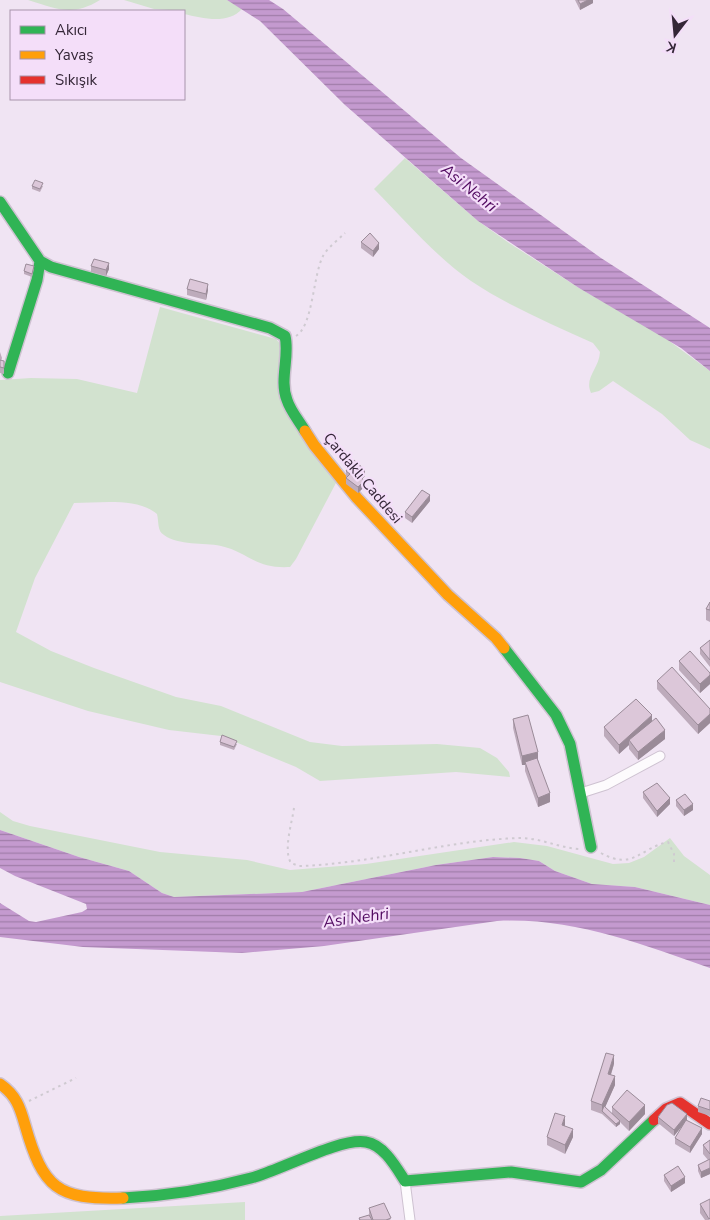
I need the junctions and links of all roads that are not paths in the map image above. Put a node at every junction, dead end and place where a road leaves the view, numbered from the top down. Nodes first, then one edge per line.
1 (0, 202) edge
2 (40, 261) junction
3 (8, 373) dead end
4 (660, 756) dead end
5 (581, 793) junction
6 (592, 847) road end
7 (0, 1084) edge
8 (710, 1124) edge
9 (405, 1181) junction
10 (410, 1220) edge

1 - 2 street
2 - 3 street
2 - 5 street, Çardaklı Caddesi
4 - 5 street
5 - 6 street, Çardaklı Caddesi
7 - 9 street
8 - 9 street
9 - 10 street

